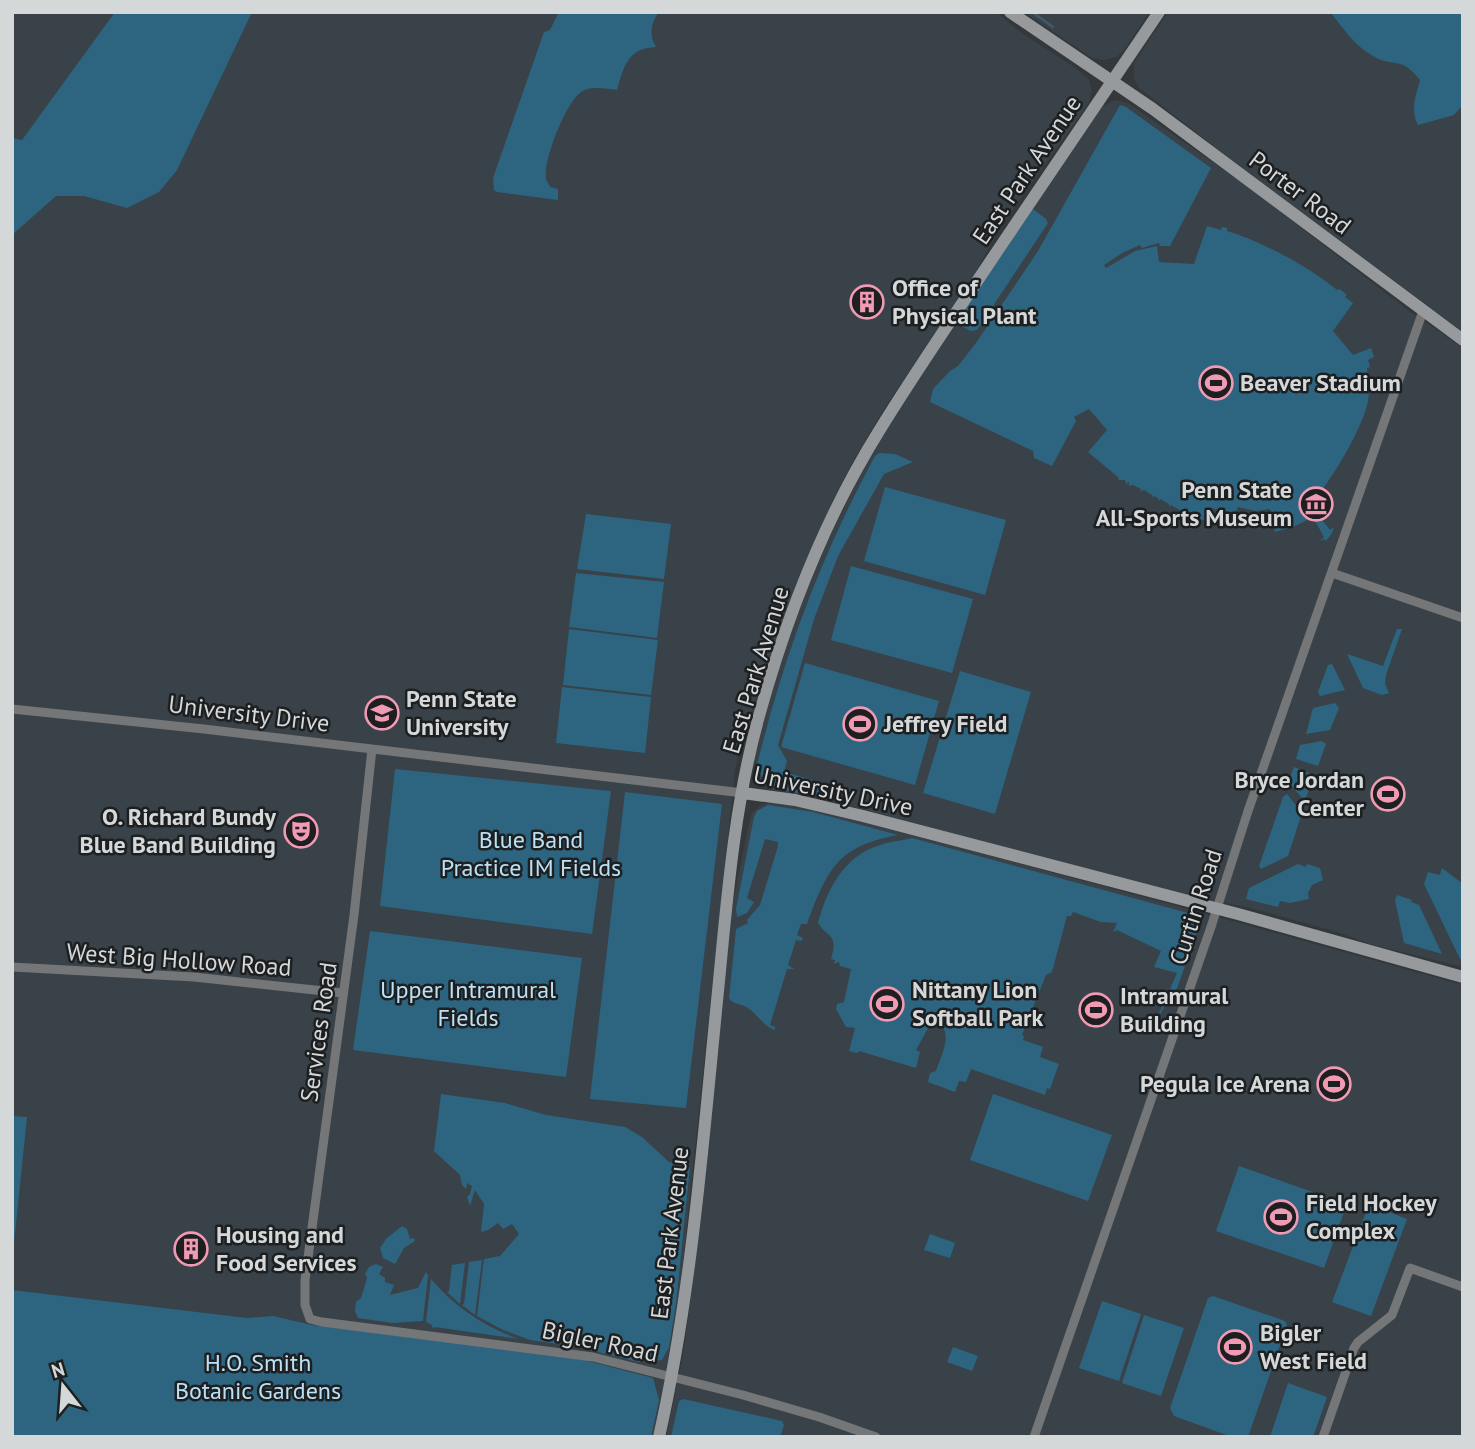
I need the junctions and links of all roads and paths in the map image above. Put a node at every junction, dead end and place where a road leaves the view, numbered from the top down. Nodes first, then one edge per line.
1 (1010, 12) edge
2 (1159, 12) edge
3 (1112, 80) junction
4 (1423, 311) junction
5 (1463, 341) edge
6 (1332, 573) junction
7 (1463, 618) edge
8 (12, 709) edge
9 (372, 749) junction
10 (743, 793) junction
11 (1216, 909) junction
12 (12, 967) edge
13 (1463, 977) edge
14 (343, 993) junction
15 (1463, 1287) edge
16 (310, 1319) joint
17 (672, 1377) junction
18 (659, 1437) edge
19 (876, 1437) edge
20 (1034, 1437) edge
21 (1322, 1437) edge

1 - 3 main road, Porter Road
2 - 3 main road, East Park Avenue
3 - 4 main road, Porter Road
3 - 10 main road, East Park Avenue
4 - 5 main road, Porter Road
4 - 6 street, Curtin Road
6 - 7 street
6 - 11 street, Curtin Road
8 - 9 street, University Drive
9 - 10 street, University Drive
9 - 14 street, Services Road
10 - 11 main road, University Drive
10 - 17 main road, East Park Avenue
11 - 13 main road, University Drive
11 - 20 street, Curtin Road
12 - 14 street, West Big Hollow Road
14 - 16 street, Services Road
15 - 21 street
16 - 17 street, Bigler Road
17 - 18 main road, East Park Avenue
17 - 19 street, Bigler Road

